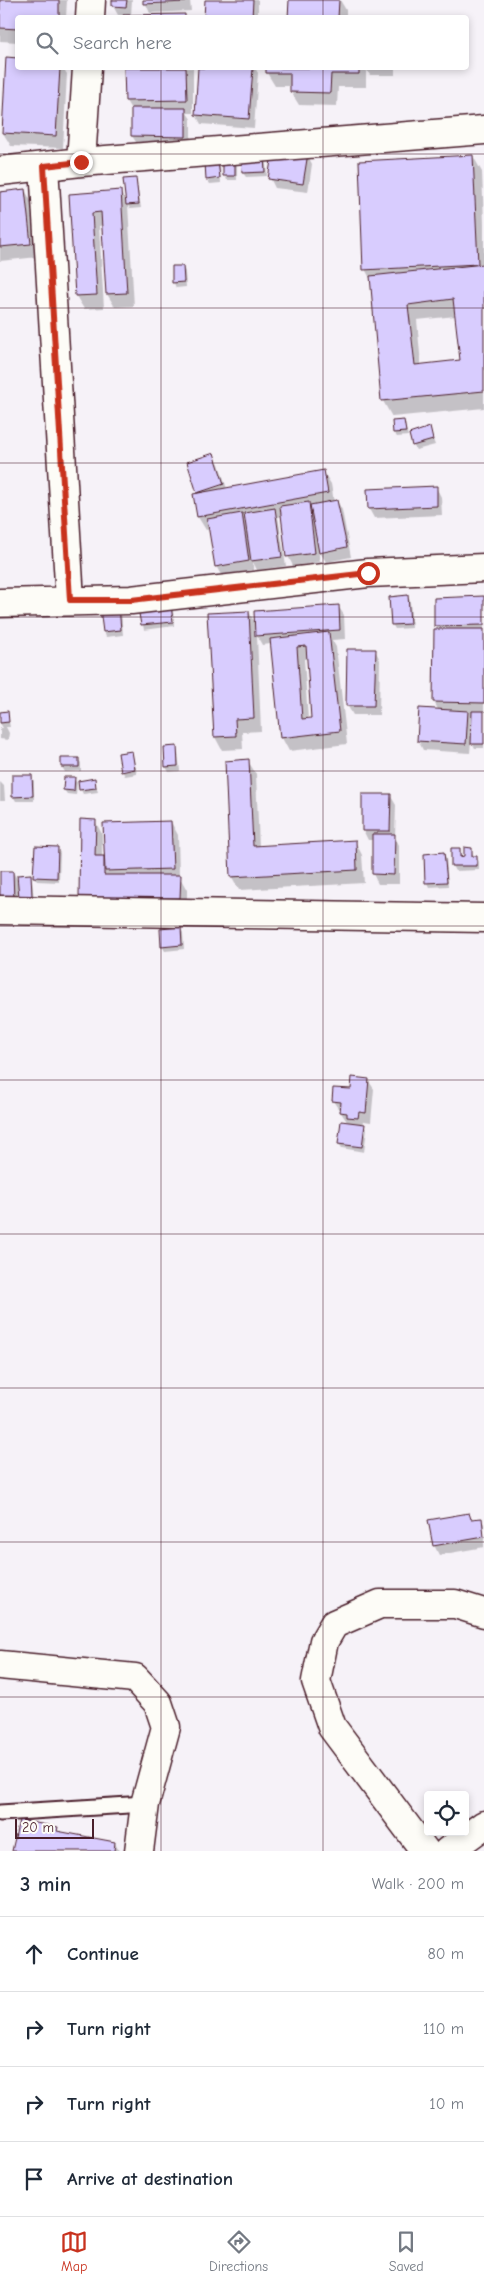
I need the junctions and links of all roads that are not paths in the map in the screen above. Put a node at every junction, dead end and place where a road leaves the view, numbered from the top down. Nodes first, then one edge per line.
1 (91, 0) edge
2 (90, 15) edge
3 (87, 70) edge
4 (484, 130) edge
5 (81, 162) junction
6 (44, 166) junction
7 (0, 171) edge
8 (484, 568) edge
9 (70, 600) junction
10 (0, 603) edge
11 (0, 910) edge
12 (484, 918) edge
13 (484, 1613) edge
14 (0, 1665) edge
15 (146, 1804) junction
16 (0, 1813) edge
17 (484, 1826) edge
18 (139, 1851) edge
19 (424, 1851) edge
20 (448, 1851) edge

1 - 2 street
3 - 5 street
4 - 5 street
5 - 6 street
6 - 7 street
6 - 9 street
8 - 9 street
9 - 10 street
11 - 12 street
13 - 19 street
14 - 15 street
15 - 16 lane
15 - 18 street
17 - 20 street

